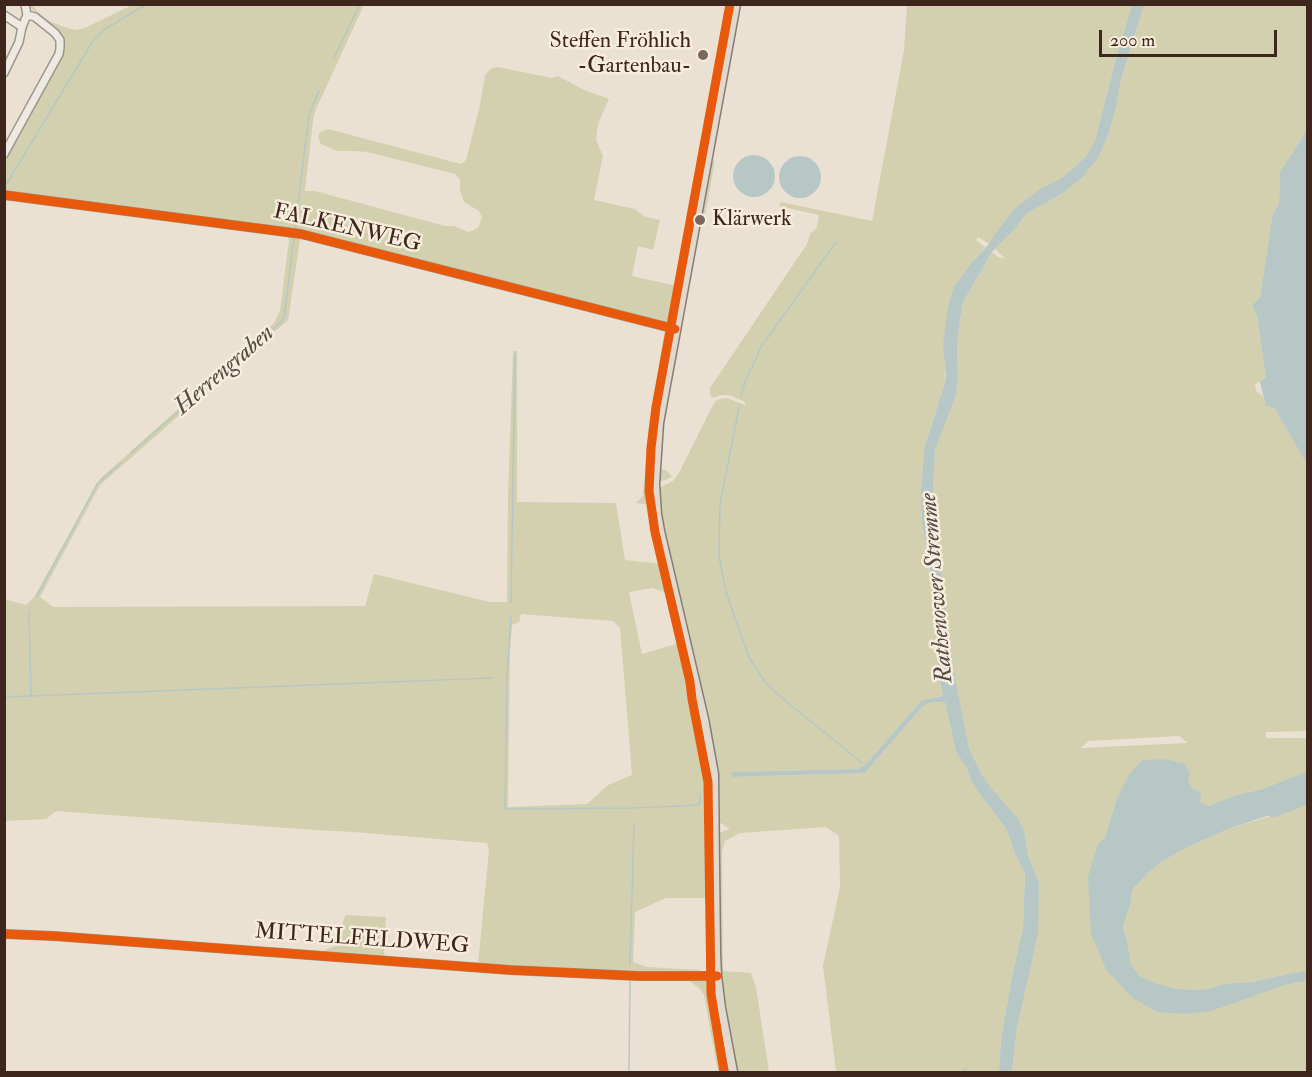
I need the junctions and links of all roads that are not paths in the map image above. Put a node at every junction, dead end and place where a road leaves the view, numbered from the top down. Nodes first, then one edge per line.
1 (25, 4) edge
2 (736, 4) edge
3 (4, 15) edge
4 (27, 15) junction
5 (22, 27) junction
6 (4, 73) edge
7 (4, 154) edge
8 (4, 195) edge
9 (675, 329) junction
10 (4, 934) edge
11 (717, 976) junction
12 (733, 1072) edge

1 - 4 street
2 - 9 main road
3 - 5 street
4 - 5 street
4 - 7 street
5 - 6 street
8 - 9 street, FALKENWEG
9 - 11 main road
10 - 11 street, MITTELFELDWEG
11 - 12 main road

